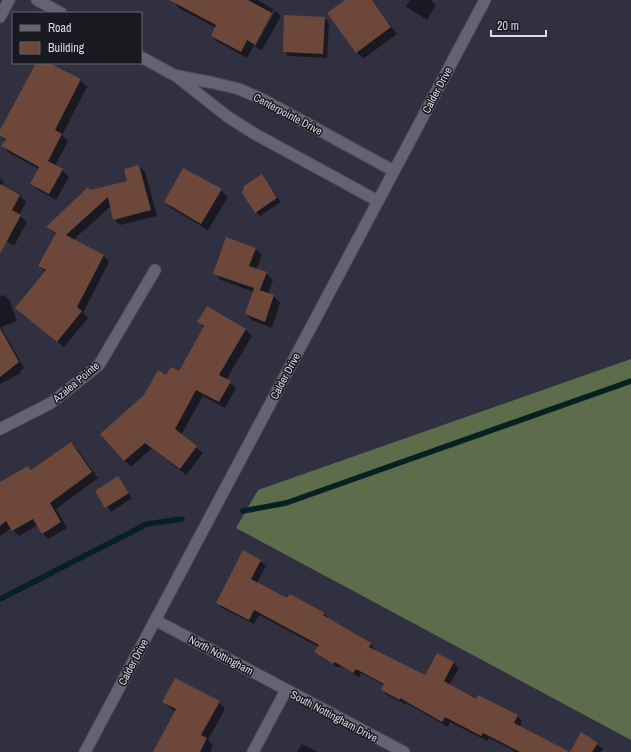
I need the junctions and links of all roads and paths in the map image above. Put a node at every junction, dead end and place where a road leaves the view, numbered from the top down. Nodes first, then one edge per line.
1 (9, 0) edge
2 (37, 0) edge
3 (485, 0) edge
4 (59, 12) edge
5 (0, 17) edge
6 (142, 58) edge
7 (176, 76) junction
8 (394, 171) junction
9 (378, 201) junction
10 (155, 270) dead end
11 (0, 428) edge
12 (155, 620) junction
13 (286, 690) junction
14 (85, 752) edge
15 (253, 752) edge
16 (404, 752) edge

1 - 5 street
2 - 4 street
3 - 8 street, Calder Drive
6 - 7 street, Centerpointe Drive
7 - 8 street, Centerpointe Drive
7 - 9 street, Centerpointe Drive
8 - 9 street, Calder Drive
9 - 12 street, Calder Drive
10 - 11 street, Azalea Pointe
12 - 13 street, North Nottingham
12 - 14 street, Calder Drive
13 - 15 street
13 - 16 street, South Nottingham Drive

